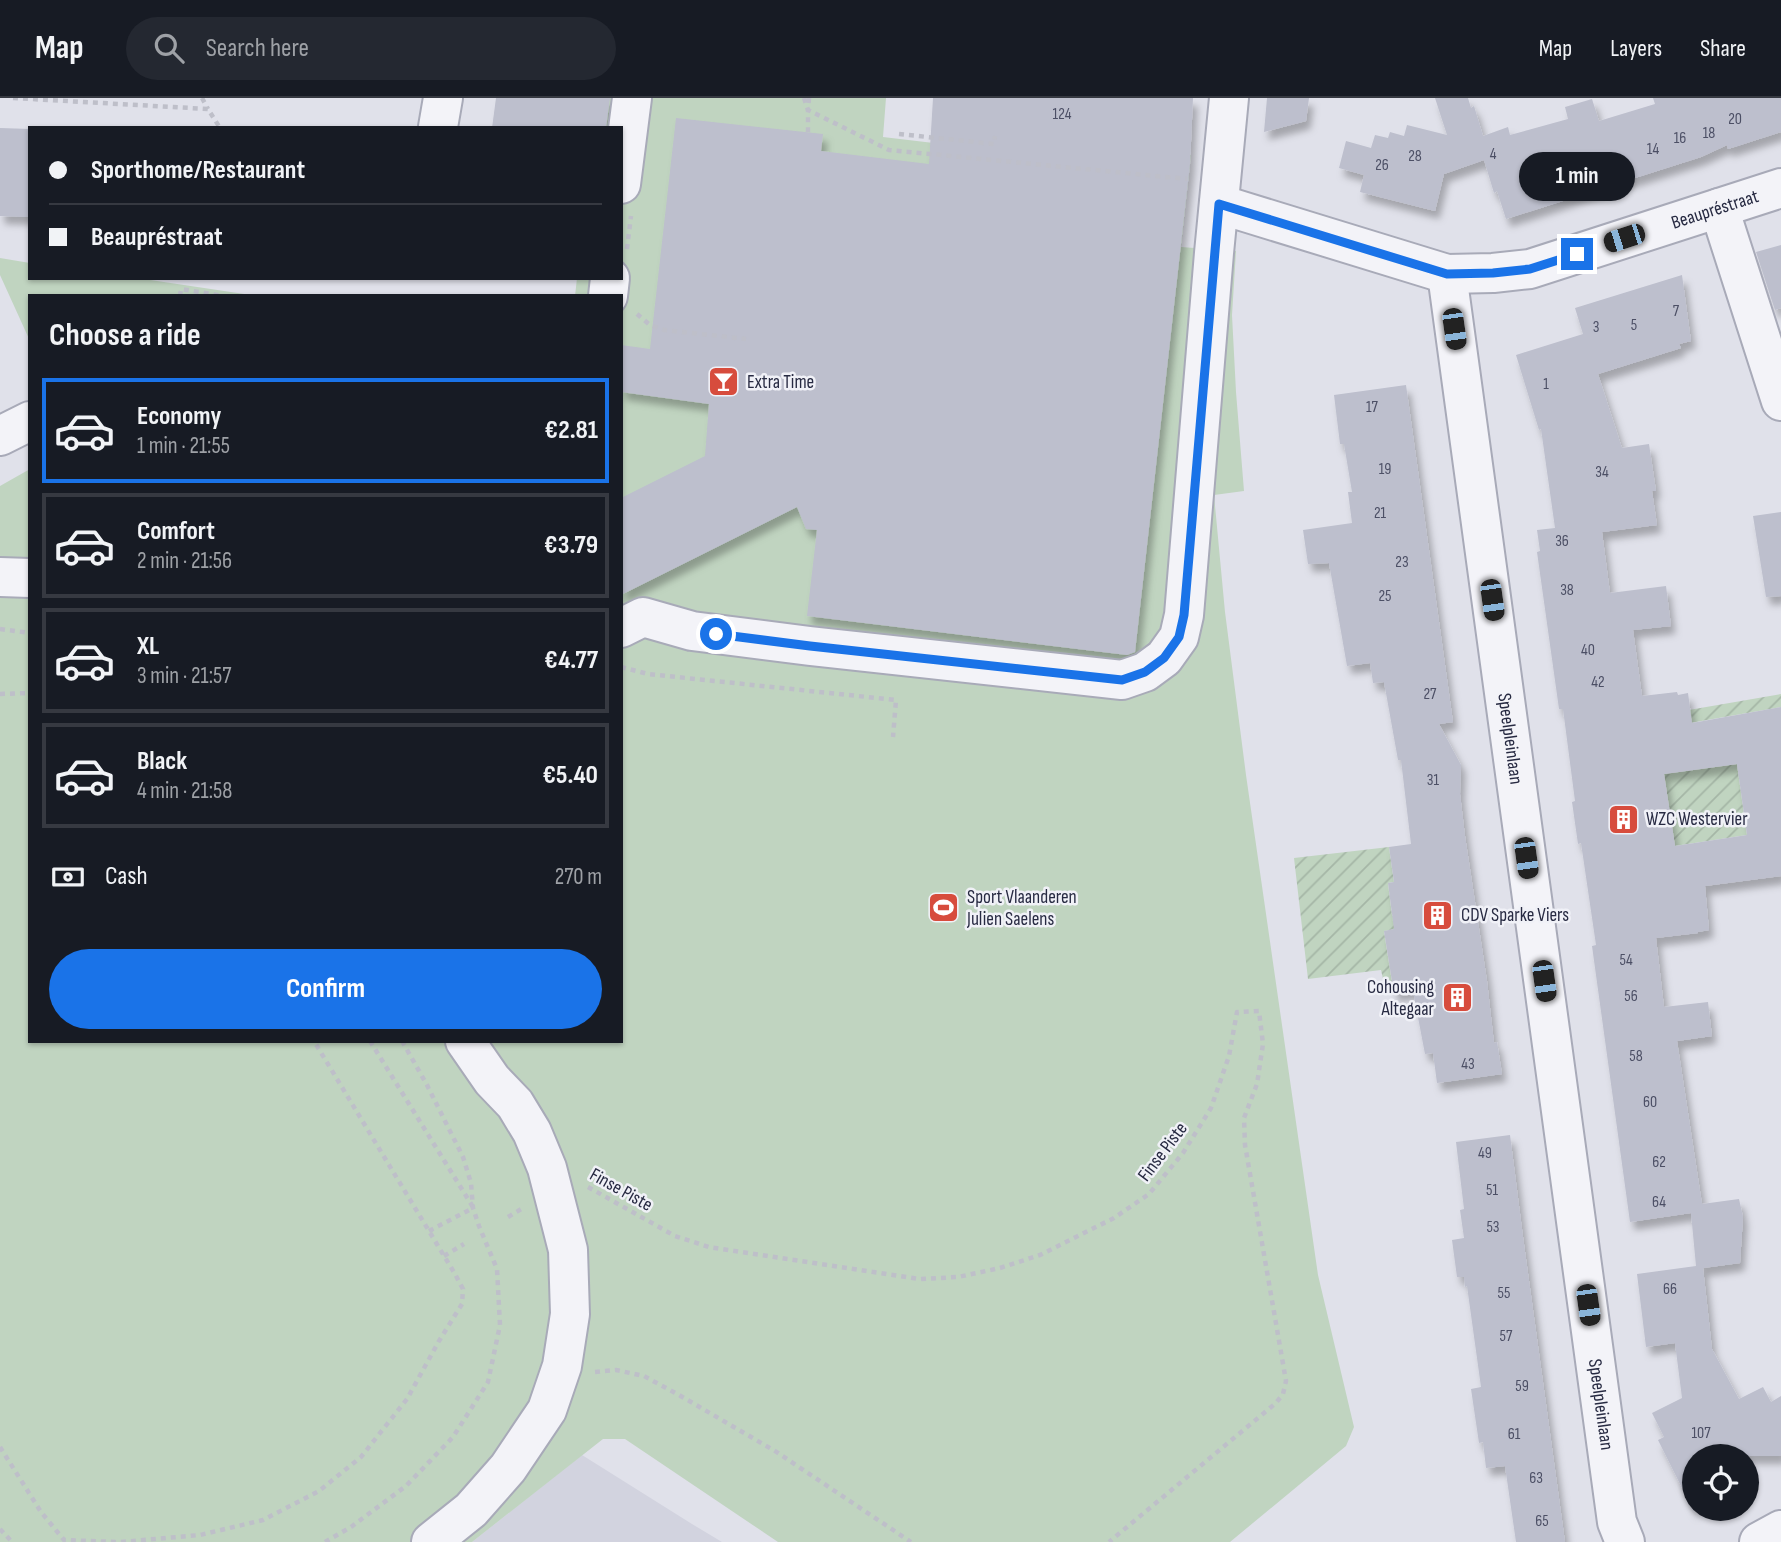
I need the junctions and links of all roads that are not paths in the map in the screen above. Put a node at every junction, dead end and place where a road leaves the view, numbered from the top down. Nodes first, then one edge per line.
1 (443, 98) edge
2 (632, 98) edge
3 (1229, 98) edge
4 (438, 126) edge
5 (1781, 188) edge
6 (626, 198) edge
7 (1219, 204) junction
8 (1719, 208) junction
9 (1447, 274) junction
10 (1781, 401) edge
11 (28, 422) edge
12 (0, 436) edge
13 (0, 577) edge
14 (28, 578) edge
15 (623, 627) edge
16 (466, 1043) edge
17 (1781, 1530) edge
18 (431, 1542) edge
19 (1625, 1542) edge
20 (1759, 1542) edge

1 - 4 street
2 - 6 street
3 - 7 street
5 - 8 street, Beaupréstraat
7 - 9 street
7 - 15 street
8 - 9 street, Beaupréstraat
8 - 10 street
9 - 19 street, Speelpleinlaan
11 - 12 street
13 - 14 street
16 - 18 street
17 - 20 street

